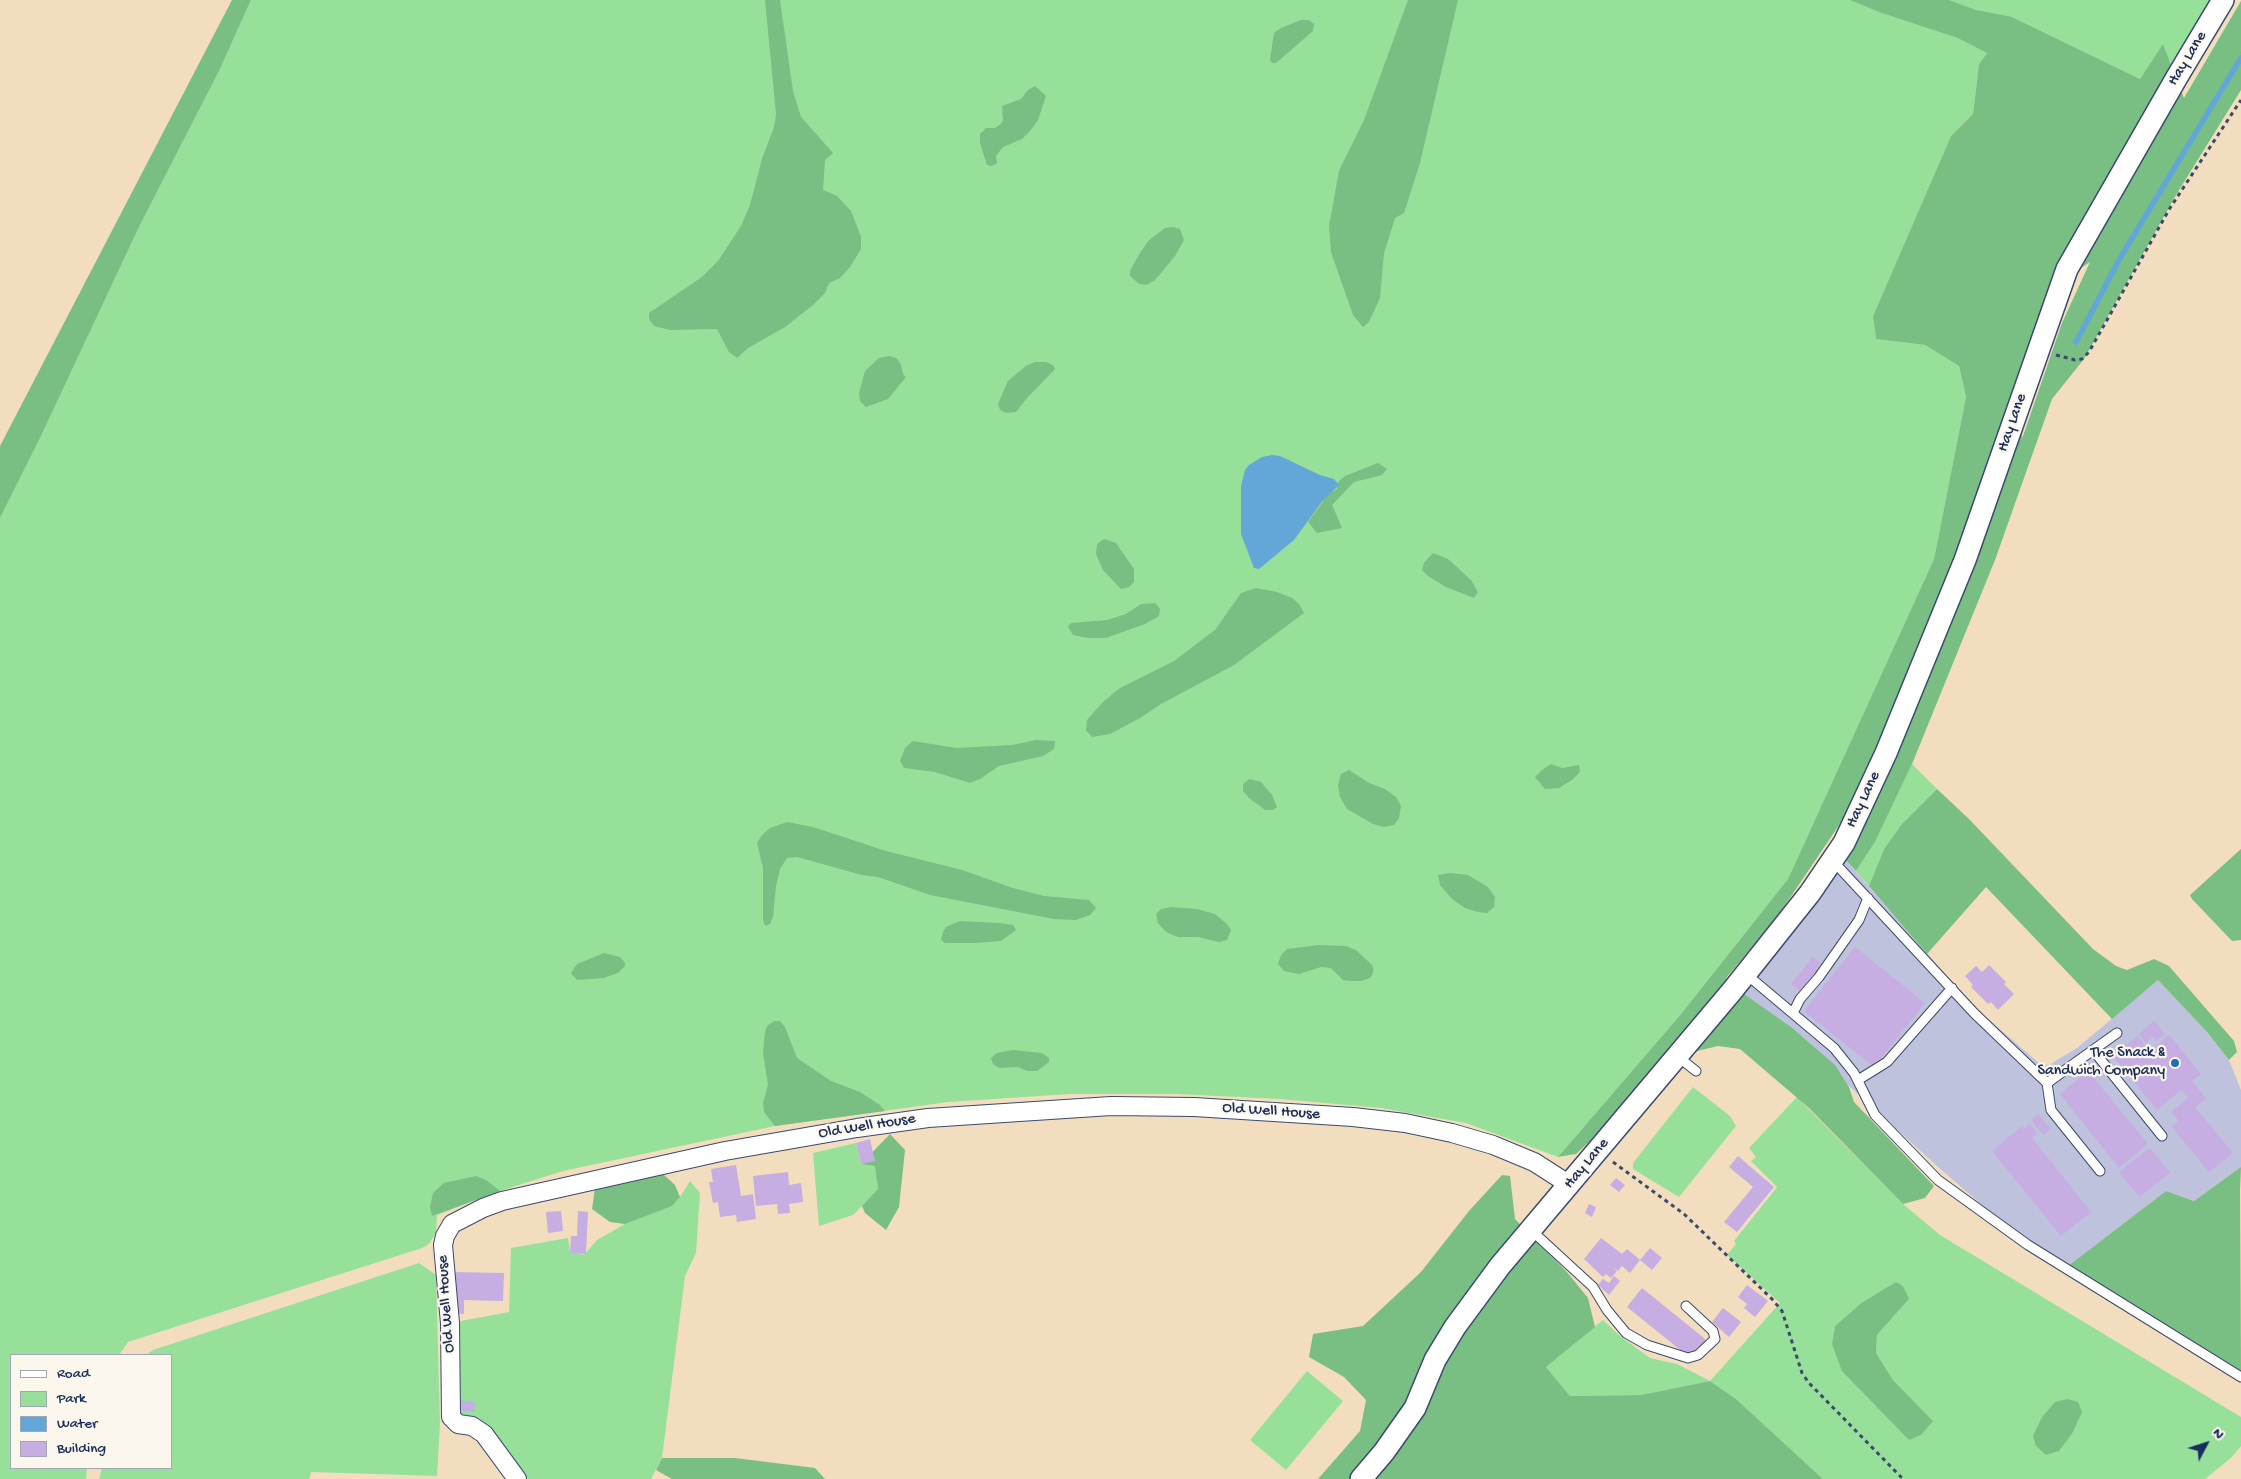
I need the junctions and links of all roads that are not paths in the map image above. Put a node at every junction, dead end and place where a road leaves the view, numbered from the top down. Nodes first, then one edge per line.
1 (2223, 0) edge
2 (1833, 861) junction
3 (1868, 898) junction
4 (1746, 973) junction
5 (1952, 988) junction
6 (1793, 1013) junction
7 (2117, 1033) dead end
8 (2093, 1050) junction
9 (1677, 1056) junction
10 (1696, 1070) dead end
11 (1858, 1080) junction
12 (2047, 1083) junction
13 (2162, 1136) dead end
14 (2100, 1171) dead end
15 (1570, 1185) junction
16 (1532, 1230) junction
17 (1686, 1306) dead end
18 (2241, 1377) edge
19 (517, 1479) edge
20 (1361, 1479) edge

1 - 2 street, Hay Lane
2 - 3 lane
2 - 4 street, Hay Lane
3 - 5 lane
3 - 6 lane
4 - 6 lane
4 - 9 street, Hay Lane
5 - 11 lane
5 - 12 lane
6 - 11 lane
7 - 8 lane
8 - 12 lane
8 - 13 lane
9 - 10 lane
9 - 15 street, Hay Lane
11 - 18 lane
12 - 14 lane
15 - 16 street, Hay Lane
15 - 19 street, Old Well House
16 - 17 lane
16 - 20 street, Hay Lane

